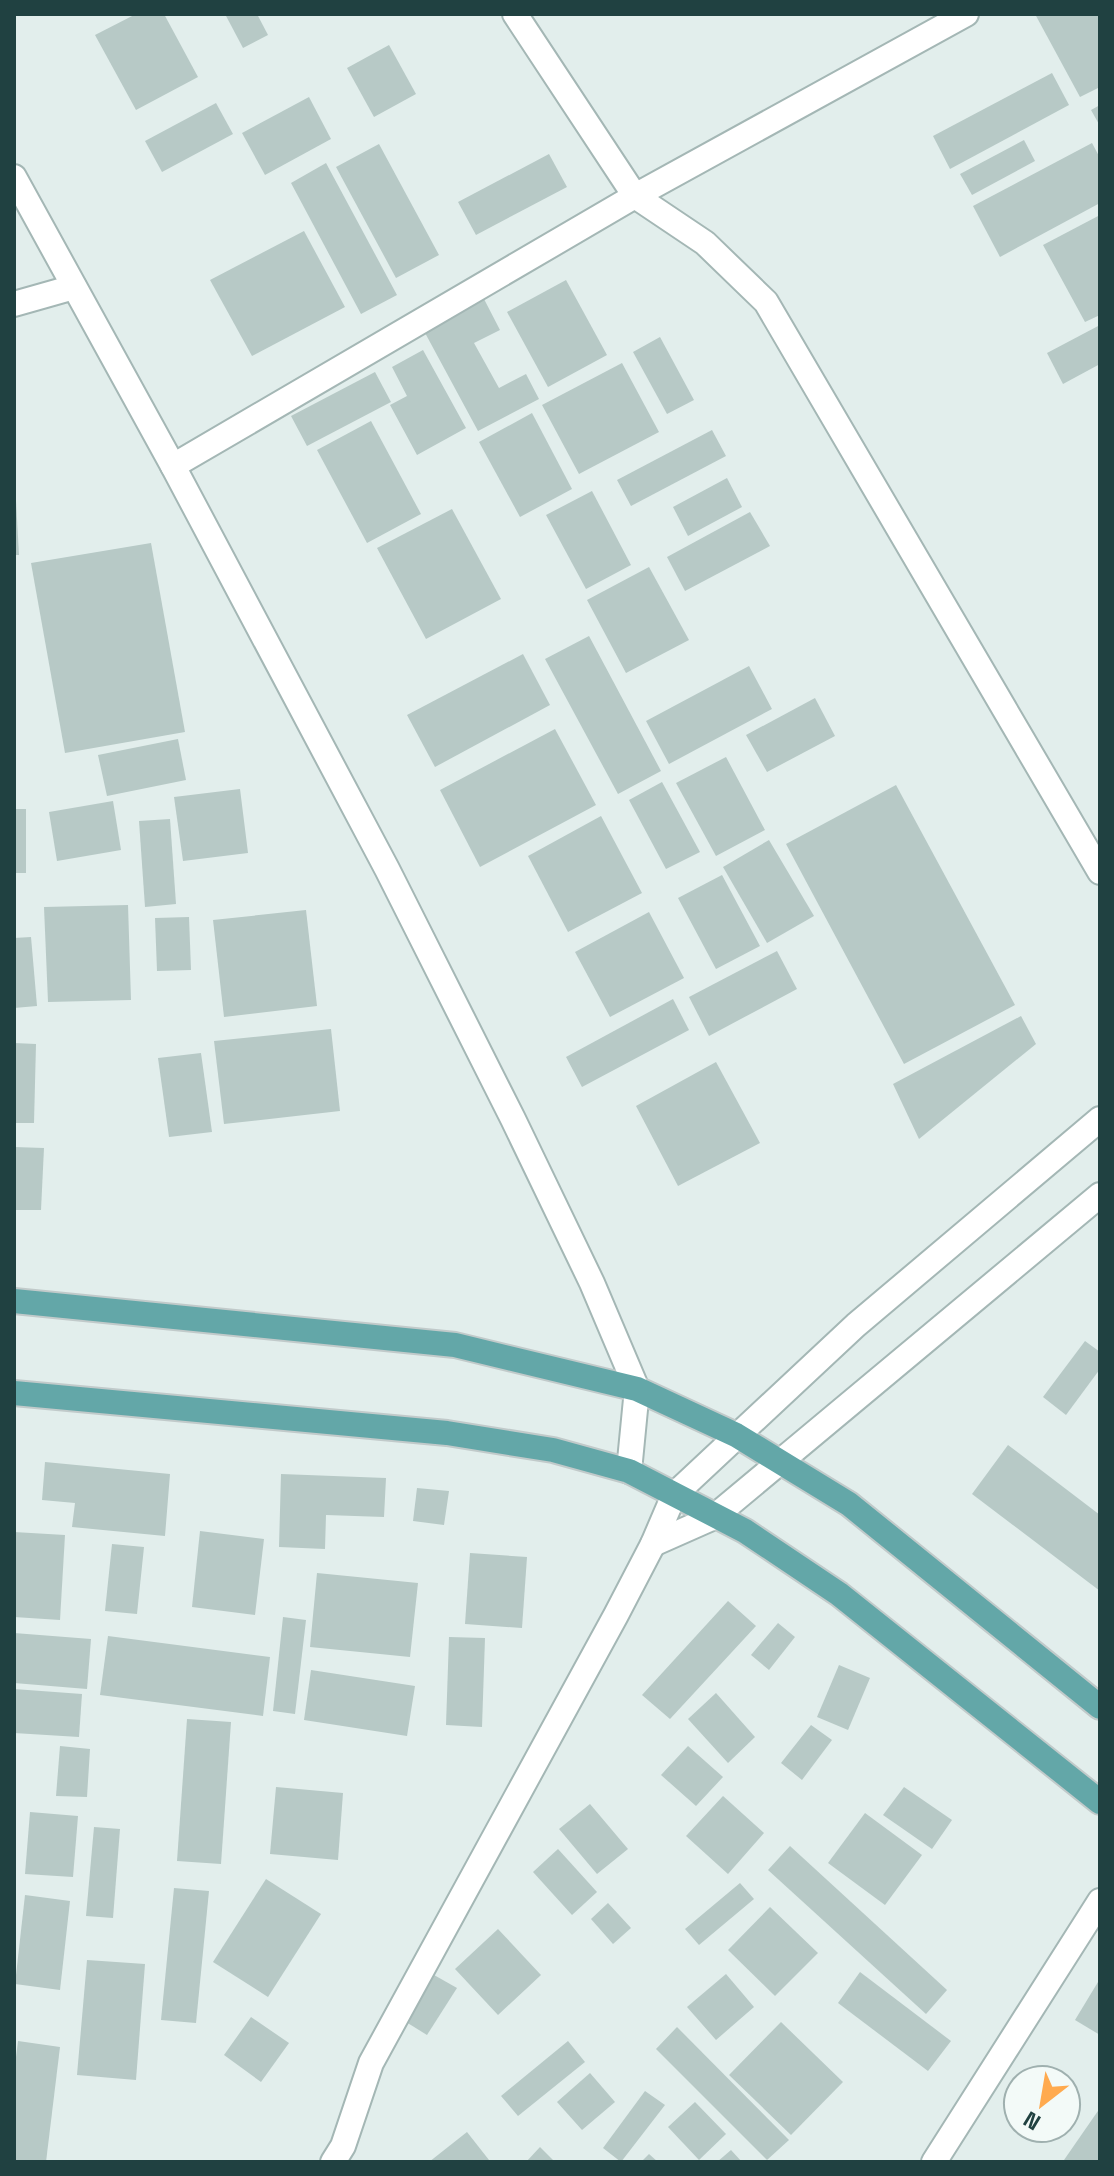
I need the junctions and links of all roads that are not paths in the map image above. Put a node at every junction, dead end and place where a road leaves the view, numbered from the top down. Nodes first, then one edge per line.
1 (515, 14) edge
2 (966, 14) edge
3 (14, 177) edge
4 (635, 196) junction
5 (74, 287) junction
6 (14, 304) edge
7 (173, 466) junction
8 (1100, 872) edge
9 (1100, 1119) edge
10 (1100, 1195) edge
11 (14, 1301) edge
12 (637, 1389) junction
13 (14, 1393) edge
14 (736, 1435) junction
15 (781, 1461) junction
16 (629, 1471) junction
17 (674, 1495) junction
18 (714, 1517) junction
19 (653, 1544) junction
20 (1100, 1707) edge
21 (1100, 1802) edge
22 (1100, 1901) edge
23 (333, 2162) edge
24 (934, 2162) edge

1 - 4 street
2 - 4 street
3 - 5 street
4 - 7 street
4 - 8 street
5 - 6 street
5 - 7 street
7 - 12 street
9 - 14 street
10 - 15 street
11 - 12 main road
12 - 14 main road
12 - 16 street
13 - 16 main road
14 - 15 main road
14 - 17 street
15 - 18 street
15 - 20 main road
16 - 17 main road
17 - 18 main road
17 - 19 street
18 - 19 street
18 - 21 main road
19 - 23 street
22 - 24 street

